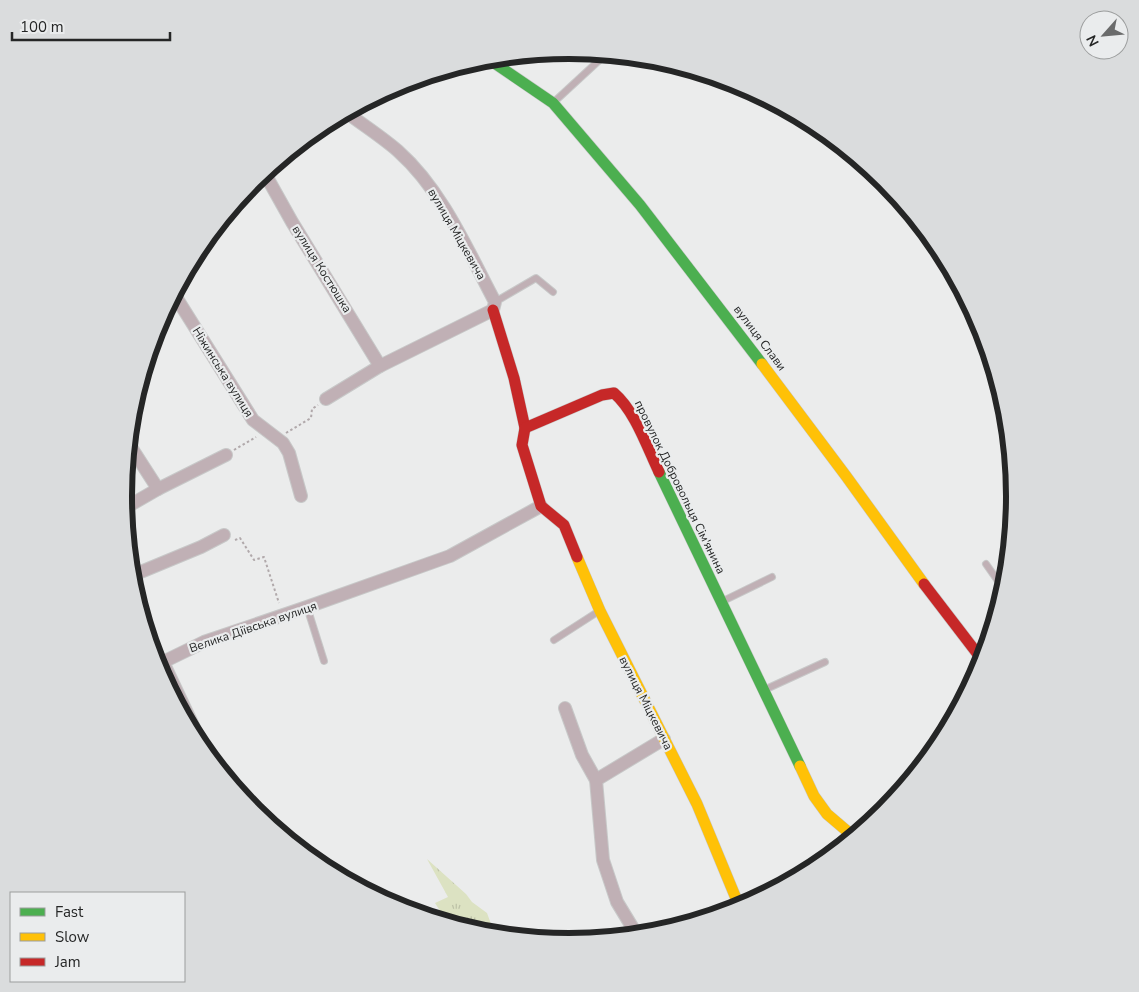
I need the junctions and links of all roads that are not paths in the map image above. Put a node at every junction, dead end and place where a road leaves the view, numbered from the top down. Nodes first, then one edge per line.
1 (599, 60) edge
2 (497, 65) edge
3 (553, 103) junction
4 (352, 116) edge
5 (268, 179) edge
6 (553, 292) dead end
7 (178, 301) edge
8 (494, 306) junction
9 (380, 366) junction
10 (326, 399) dead end
11 (525, 428) junction
12 (135, 453) edge
13 (226, 455) road end
14 (158, 489) junction
15 (302, 496) dead end
16 (132, 504) edge
17 (541, 506) junction
18 (224, 535) road end
19 (986, 564) dead end
20 (139, 572) edge
21 (772, 577) dead end
22 (998, 582) edge
23 (720, 602) junction
24 (307, 607) junction
25 (600, 611) junction
26 (554, 640) dead end
27 (977, 653) edge
28 (165, 660) edge
29 (324, 662) dead end
30 (824, 662) dead end
31 (763, 691) junction
32 (565, 708) dead end
33 (664, 739) junction
34 (596, 780) junction
35 (849, 833) edge
36 (737, 900) edge
37 (633, 929) edge

1 - 3 lane
2 - 3 street, вулиця Слави
3 - 27 street, вулиця Слави
4 - 8 street, вулиця Міцкевича
5 - 9 street, вулиця Костюшка
6 - 8 lane
7 - 15 street, Ніжинська вулиця
8 - 9 street
8 - 11 street, вулиця Міцкевича
9 - 10 street
11 - 17 street, вулиця Міцкевича
11 - 23 street, провулок Добровольця Сім'янина
12 - 14 street
13 - 14 street
14 - 16 street
17 - 24 street, Велика Діївська вулиця
17 - 25 street, вулиця Міцкевича
18 - 20 street
19 - 22 lane
21 - 23 lane
23 - 31 street, провулок Добровольця Сім'янина
24 - 28 street, Велика Діївська вулиця
24 - 29 lane
25 - 26 lane
25 - 33 street, вулиця Міцкевича
30 - 31 lane
31 - 35 street, провулок Добровольця Сім'янина
32 - 34 street
33 - 34 street
33 - 36 street, вулиця Міцкевича
34 - 37 street

